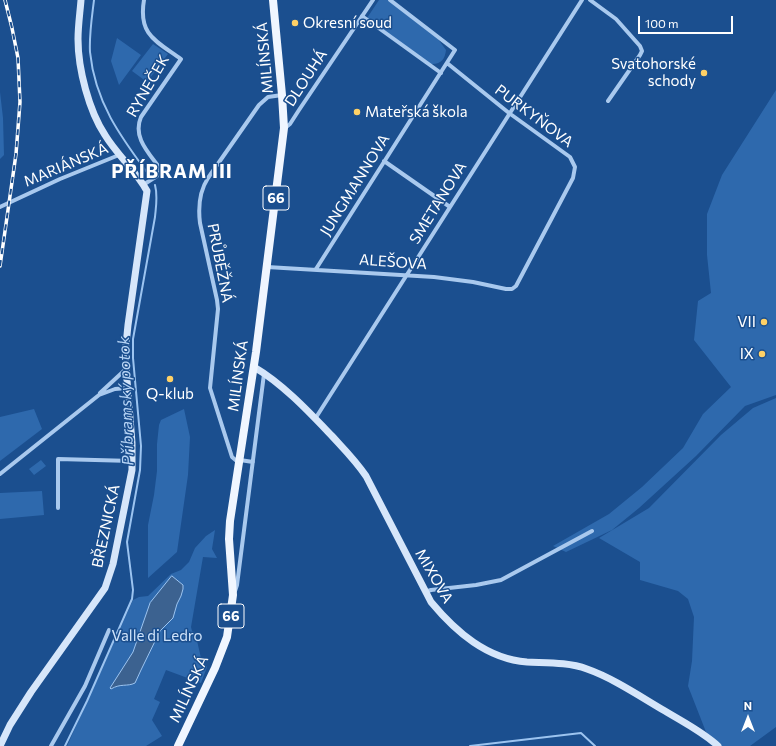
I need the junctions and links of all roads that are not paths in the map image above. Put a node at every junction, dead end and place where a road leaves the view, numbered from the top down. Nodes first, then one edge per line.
1 (81, 0) edge
2 (144, 0) edge
3 (273, 0) edge
4 (373, 0) edge
5 (390, 0) edge
6 (582, 0) edge
7 (590, 0) edge
8 (362, 16) junction
9 (447, 63) junction
10 (441, 73) junction
11 (282, 94) junction
12 (608, 101) dead end
13 (509, 113) junction
14 (284, 128) junction
15 (119, 155) junction
16 (384, 161) junction
17 (143, 185) junction
18 (0, 207) edge
19 (450, 207) junction
20 (267, 267) junction
21 (316, 269) junction
22 (406, 276) junction
23 (516, 286) joint
24 (254, 367) junction
25 (126, 369) junction
26 (264, 373) junction
27 (127, 388) junction
28 (98, 395) junction
29 (315, 419) junction
30 (132, 461) junction
31 (240, 462) junction
32 (253, 462) junction
33 (0, 474) edge
34 (58, 508) dead end
35 (592, 531) dead end
36 (425, 592) junction
37 (233, 595) junction
38 (109, 630) dead end
39 (0, 746) edge
40 (51, 746) edge
41 (178, 746) edge
42 (718, 746) edge

1 - 15 street
2 - 17 street, RYNEČEK
3 - 11 main road, MILÍNSKÁ / 66
4 - 8 street, DLOUHÁ
5 - 9 street, JUNGMANNOVA
6 - 13 street, SMETANOVA
7 - 12 street
8 - 10 street
8 - 14 street, DLOUHÁ
9 - 10 street, JUNGMANNOVA
9 - 13 street, PURKYŇOVA
10 - 16 street, JUNGMANNOVA
11 - 14 main road, MILÍNSKÁ / 66
11 - 31 street, PRŮBĚŽNÁ
13 - 19 street, SMETANOVA
13 - 23 street, PURKYŇOVA
14 - 20 main road, MILÍNSKÁ / 66
15 - 17 street
15 - 18 street, MARIÁNSKÁ
16 - 19 street
16 - 21 street, JUNGMANNOVA
17 - 25 street, BŘEZNICKÁ
19 - 22 street, SMETANOVA
20 - 21 street, ALEŠOVA
20 - 24 main road, MILÍNSKÁ / 66
21 - 22 street, ALEŠOVA
22 - 23 street, ALEŠOVA
22 - 29 street, SMETANOVA
24 - 26 street, MIXOVA
24 - 31 main road, MILÍNSKÁ / 66
25 - 27 street, BŘEZNICKÁ
25 - 28 street
26 - 29 street, MIXOVA
26 - 32 street
27 - 28 street
27 - 30 street, BŘEZNICKÁ
28 - 33 street
29 - 36 street, MIXOVA
30 - 34 street
30 - 39 street, BŘEZNICKÁ
31 - 32 street
31 - 37 main road, MILÍNSKÁ / 66
32 - 37 street
35 - 36 street
36 - 42 street, MIXOVA
37 - 41 main road, MILÍNSKÁ / 66
38 - 40 street

